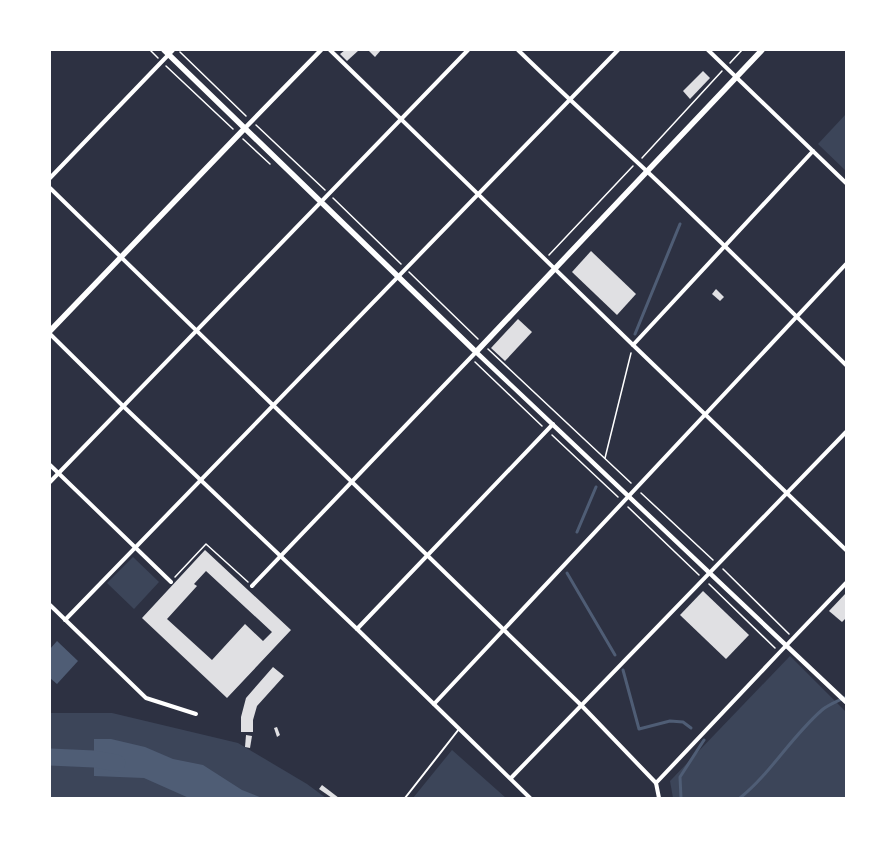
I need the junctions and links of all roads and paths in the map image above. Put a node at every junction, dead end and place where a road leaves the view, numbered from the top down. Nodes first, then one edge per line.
1 (164, 50) edge
2 (321, 50) edge
3 (330, 50) edge
4 (468, 50) edge
5 (518, 50) edge
6 (618, 50) edge
7 (708, 50) edge
8 (742, 50) edge
9 (762, 50) edge
10 (171, 52) edge
11 (725, 67) junction
12 (736, 77) junction
13 (569, 100) junction
14 (401, 119) junction
15 (244, 128) junction
16 (812, 151) junction
17 (637, 162) junction
18 (646, 171) junction
19 (50, 178) edge
20 (846, 184) edge
21 (50, 188) edge
22 (478, 194) junction
23 (321, 202) junction
24 (725, 246) junction
25 (121, 257) junction
26 (545, 259) junction
27 (846, 264) edge
28 (555, 269) junction
29 (399, 277) junction
30 (796, 317) junction
31 (196, 331) junction
32 (50, 332) edge
33 (633, 345) junction
34 (476, 352) junction
35 (846, 365) edge
36 (272, 405) junction
37 (124, 406) junction
38 (705, 415) junction
39 (553, 424) junction
40 (846, 432) edge
41 (605, 459) dead end
42 (50, 465) edge
43 (59, 473) junction
44 (200, 479) junction
45 (50, 482) edge
46 (352, 482) junction
47 (786, 494) junction
48 (629, 496) junction
49 (135, 547) junction
50 (846, 550) edge
51 (281, 556) junction
52 (427, 556) junction
53 (710, 572) junction
54 (171, 582) joint
55 (846, 583) edge
56 (252, 586) joint
57 (50, 605) edge
58 (65, 620) junction
59 (357, 629) junction
60 (504, 630) junction
61 (787, 645) junction
62 (846, 702) edge
63 (434, 704) junction
64 (581, 706) junction
65 (196, 714) dead end
66 (460, 728) junction
67 (510, 778) junction
68 (656, 783) junction
69 (405, 798) edge
70 (530, 798) edge
71 (659, 798) edge

1 - 10 main road
2 - 15 street
3 - 14 street
4 - 14 street
5 - 13 street
6 - 13 street
7 - 11 street
8 - 11 path
9 - 12 main road
10 - 15 main road
10 - 19 street
11 - 12 street
11 - 17 path
12 - 16 street
12 - 18 main road
13 - 17 street
13 - 22 street
14 - 22 street
14 - 23 street
15 - 23 main road
15 - 25 main road
16 - 20 street
16 - 24 street
17 - 18 street
17 - 26 path
18 - 24 street
18 - 28 main road
21 - 25 street
22 - 26 street
22 - 29 street
23 - 29 main road
23 - 31 street
24 - 30 street
24 - 33 street
25 - 31 street
25 - 32 main road
26 - 28 street
27 - 30 street
28 - 33 street
28 - 34 main road
29 - 34 main road
29 - 36 street
30 - 35 street
30 - 38 street
31 - 36 street
31 - 37 street
32 - 37 street
33 - 38 street
33 - 41 path
34 - 39 street
34 - 46 street
36 - 44 street
36 - 46 street
37 - 43 street
37 - 44 street
38 - 47 street
38 - 48 street
39 - 48 street
39 - 52 street
40 - 47 street
42 - 43 street
43 - 45 street
43 - 49 street
44 - 49 street
44 - 51 street
46 - 51 street
46 - 52 street
47 - 50 street
47 - 53 street
48 - 53 street
48 - 60 street
49 - 54 street
49 - 58 street
51 - 56 street
51 - 59 street
52 - 59 street
52 - 60 street
53 - 61 street
53 - 64 street
54 - 56 path
55 - 61 street
57 - 58 street
58 - 65 street
59 - 63 street
60 - 63 street
60 - 64 street
61 - 62 street
61 - 68 street
63 - 66 street
64 - 67 street
64 - 68 street
66 - 67 street
66 - 69 lane
67 - 70 street
68 - 71 street

